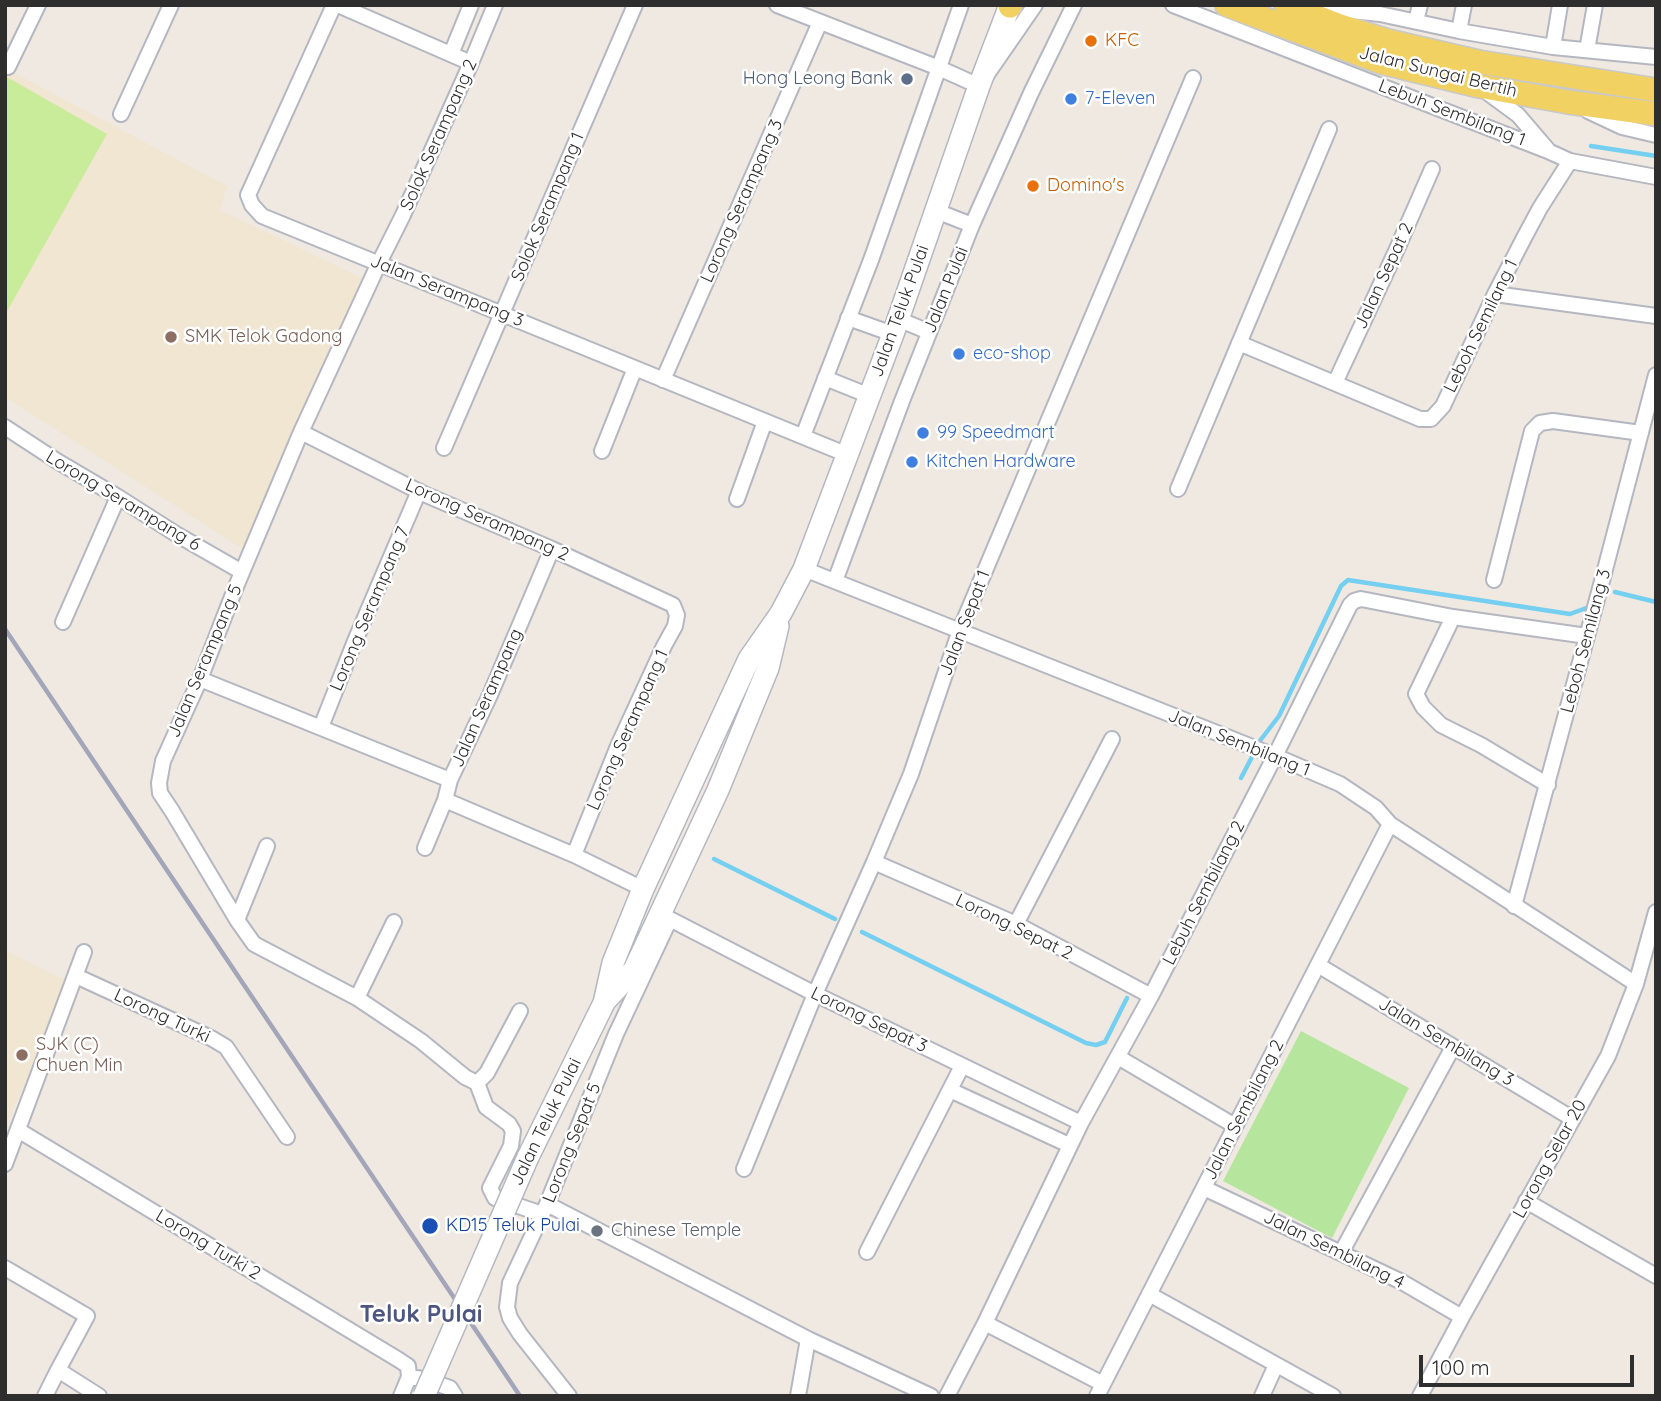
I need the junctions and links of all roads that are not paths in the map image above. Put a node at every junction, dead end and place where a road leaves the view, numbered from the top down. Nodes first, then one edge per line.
1 (38, 5) edge
2 (171, 5) edge
3 (336, 5) edge
4 (471, 5) edge
5 (495, 5) edge
6 (635, 5) edge
7 (778, 5) edge
8 (961, 5) edge
9 (1010, 5) edge
10 (1035, 5) edge
11 (1074, 5) edge
12 (1173, 5) edge
13 (1227, 5) edge
14 (1420, 5) edge
15 (1464, 5) edge
16 (1560, 5) edge
17 (1595, 5) edge
18 (1292, 7) edge
19 (353, 8) edge
20 (820, 22) junction
21 (1416, 22) junction
22 (1459, 31) junction
23 (1553, 47) junction
24 (1587, 50) junction
25 (451, 54) junction
26 (1656, 57) edge
27 (471, 63) junction
28 (8, 67) dead end
29 (939, 68) junction
30 (1572, 77) junction
31 (1193, 78) dead end
32 (1656, 79) edge
33 (979, 86) junction
34 (1479, 86) junction
35 (1656, 90) edge
36 (1568, 102) junction
37 (121, 114) dead end
38 (1656, 114) edge
39 (1329, 129) dead end
40 (1656, 135) edge
41 (1549, 151) junction
42 (1570, 161) junction
43 (1432, 169) dead end
44 (1656, 177) edge
45 (936, 211) junction
46 (972, 225) junction
47 (379, 263) junction
48 (1495, 294) junction
49 (502, 314) junction
50 (1656, 316) edge
51 (848, 318) junction
52 (896, 326) junction
53 (929, 332) junction
54 (1240, 343) junction
55 (635, 368) junction
56 (1656, 375) edge
57 (825, 379) junction
58 (663, 380) junction
59 (1335, 383) junction
60 (870, 396) junction
61 (765, 421) junction
62 (5, 427) edge
63 (302, 432) junction
64 (1642, 433) junction
65 (803, 436) junction
66 (444, 448) dead end
67 (602, 451) dead end
68 (848, 455) junction
69 (1178, 489) dead end
70 (419, 491) junction
71 (118, 497) junction
72 (737, 499) dead end
73 (552, 549) junction
74 (804, 569) junction
75 (242, 572) junction
76 (1494, 580) dead end
77 (835, 581) junction
78 (673, 606) joint
79 (781, 613) junction
80 (1453, 617) junction
81 (62, 622) dead end
82 (960, 630) junction
83 (1587, 636) junction
84 (200, 679) junction
85 (321, 727) junction
86 (1112, 739) dead end
87 (737, 744) junction
88 (1275, 756) junction
89 (450, 780) junction
90 (1548, 785) junction
91 (445, 800) junction
92 (1390, 824) junction
93 (665, 841) junction
94 (267, 846) dead end
95 (425, 848) dead end
96 (574, 855) junction
97 (874, 862) junction
98 (643, 889) junction
99 (1514, 906) junction
100 (1656, 912) edge
101 (665, 917) junction
102 (237, 920) junction
103 (394, 922) dead end
104 (1016, 924) junction
105 (84, 952) dead end
106 (1318, 965) junction
107 (76, 976) junction
108 (1636, 984) junction
109 (815, 994) junction
110 (1151, 996) junction
111 (357, 998) junction
112 (604, 1003) junction
113 (520, 1010) dead end
114 (1454, 1047) junction
115 (1118, 1057) junction
116 (962, 1066) junction
117 (477, 1083) junction
118 (950, 1090) junction
119 (1573, 1119) junction
120 (1081, 1123) junction
121 (1235, 1126) junction
122 (18, 1130) junction
123 (287, 1137) dead end
124 (1069, 1145) junction
125 (5, 1164) edge
126 (744, 1169) dead end
127 (1204, 1188) junction
128 (1527, 1201) junction
129 (545, 1209) junction
130 (867, 1252) dead end
131 (1340, 1252) junction
132 (5, 1268) edge
133 (1655, 1273) edge
134 (1149, 1294) junction
135 (1462, 1317) junction
136 (985, 1323) junction
137 (808, 1339) junction
138 (1276, 1365) junction
139 (58, 1370) junction
140 (409, 1377) junction
141 (1100, 1390) edge
142 (46, 1396) edge
143 (99, 1396) edge
144 (401, 1396) edge
145 (424, 1396) edge
146 (455, 1396) edge
147 (569, 1396) edge
148 (798, 1396) edge
149 (931, 1396) edge
150 (947, 1396) edge
151 (1262, 1396) edge
152 (1333, 1396) edge
153 (1420, 1396) edge

1 - 28 street
2 - 37 street
3 - 19 street
3 - 47 street, Jalan Serampang 3
4 - 25 street
5 - 27 street, Solok Serampang 2
6 - 49 street, Solok Serampang 1
7 - 20 street
8 - 29 street
9 - 33 main road, Jalan Teluk Pulai
10 - 33 street
11 - 46 street, Jalan Pulai
12 - 41 street, Lebuh Sembilang 1
13 - 34 main road, Jalan Sungai Bertih
14 - 21 street
15 - 22 street
16 - 23 street
17 - 24 street
18 - 21 street
18 - 30 main road, Jalan Sungai Bertih
19 - 25 street
20 - 29 street
20 - 58 street, Lorong Serampang 3
21 - 22 street
22 - 23 street
23 - 24 street
24 - 26 street
25 - 27 street
27 - 47 street, Solok Serampang 2
29 - 33 street
29 - 51 street
30 - 32 street
30 - 35 main road, Jalan Sungai Bertih
31 - 82 street, Jalan Sepat 1
33 - 45 main road, Jalan Teluk Pulai
34 - 36 main road, Jalan Sungai Bertih
34 - 41 street
36 - 38 main road, Jalan Sungai Bertih
36 - 40 street
39 - 54 street
41 - 42 street, Lebuh Sembilang 1
42 - 44 street, Lebuh Sembilang 1
42 - 48 street, Leboh Semilang 1
43 - 59 street, Jalan Sepat 2
45 - 46 street
45 - 52 main road, Jalan Teluk Pulai
46 - 53 street, Jalan Pulai
47 - 49 street, Jalan Serampang 3
47 - 63 street, Jalan Serampang 5
48 - 50 street
48 - 59 street, Leboh Semilang 1
49 - 55 street, Jalan Serampang 3
49 - 66 street, Solok Serampang 1
51 - 52 street
51 - 57 street
52 - 53 street
52 - 60 main road, Jalan Teluk Pulai
53 - 77 street, Jalan Pulai
54 - 59 street, Leboh Semilang 1
54 - 69 street
55 - 58 street, Jalan Serampang 3
55 - 67 street
56 - 64 street, Leboh Semilang 3
57 - 60 street
57 - 65 street
58 - 61 street, Jalan Serampang 3
60 - 68 main road, Jalan Teluk Pulai
61 - 65 street, Jalan Serampang 3
61 - 72 street
62 - 71 street, Lorong Serampang 6
63 - 70 street, Lorong Serampang 2
63 - 75 street, Jalan Serampang 5
64 - 76 street
64 - 83 street, Leboh Semilang 3
65 - 68 street, Jalan Serampang 3
68 - 74 main road, Jalan Teluk Pulai
70 - 73 street, Lorong Serampang 2
70 - 85 street, Lorong Serampang 7
71 - 75 street, Lorong Serampang 6
71 - 81 street
73 - 78 street, Lorong Serampang 2
73 - 89 street, Jalan Serampang
74 - 77 street, Jalan Sembilang 1
74 - 79 main road, Jalan Teluk Pulai
75 - 84 street, Jalan Serampang 5
77 - 82 street, Jalan Sembilang 1
78 - 96 street, Lorong Serampang 1
79 - 87 main road, Jalan Teluk Pulai
79 - 93 main road, Jalan Teluk Pulai
80 - 83 street, Lebuh Sembilang 2
80 - 88 street, Lebuh Sembilang 2
80 - 90 street
82 - 88 street, Jalan Sembilang 1
82 - 97 street, Jalan Sepat 1
83 - 90 street, Leboh Semilang 3
84 - 85 street
84 - 102 street, Jalan Serampang 5
85 - 89 street
86 - 104 street
87 - 93 main road
87 - 101 main road, Jalan Teluk Pulai
88 - 92 street, Jalan Sembilang 1
88 - 110 street, Lebuh Sembilang 2
89 - 91 street, Jalan Serampang
90 - 99 street, Leboh Semilang 3
91 - 95 street, Jalan Serampang
91 - 96 street
92 - 99 street, Jalan Sembilang 1
92 - 106 street, Jalan Sembilang 2
93 - 98 main road, Jalan Teluk Pulai
94 - 102 street
96 - 98 street
97 - 104 street, Lorong Sepat 2
97 - 109 street, Jalan Sepat 1
98 - 112 main road, Jalan Teluk Pulai
99 - 108 street, Jalan Sembilang 1
100 - 108 street, Lorong Selar 20
101 - 109 street, Lorong Sepat 3
101 - 112 main road, Jalan Teluk Pulai
101 - 129 street, Lorong Sepat 5
102 - 111 street, Jalan Serampang 5
103 - 111 street
104 - 110 street, Lorong Sepat 2
105 - 107 street
106 - 114 street, Jalan Sembilang 3
106 - 121 street, Jalan Sembilang 2
107 - 122 street
107 - 123 street, Lorong Turki
108 - 119 street, Lorong Selar 20
109 - 116 street, Lorong Sepat 3
109 - 126 street, Jalan Sepat 1
110 - 115 street, Lebuh Sembilang 2
111 - 117 street, Jalan Serampang 5
112 - 145 main road, Jalan Teluk Pulai, bridge
113 - 117 street
114 - 119 street, Jalan Sembilang 3
114 - 131 street
115 - 120 street, Lebuh Sembilang 2
115 - 121 street
116 - 118 street
116 - 120 street, Lorong Sepat 3
117 - 129 street
118 - 124 street
118 - 130 street
119 - 128 street, Lorong Selar 20
120 - 124 street, Lebuh Sembilang 2
121 - 127 street, Jalan Sembilang 2
122 - 125 street
122 - 140 street, Lorong Turki 2
124 - 136 street, Lebuh Sembilang 2
127 - 131 street, Jalan Sembilang 4
127 - 134 street, Jalan Sembilang 2
128 - 133 street
128 - 135 street, Lorong Selar 20
129 - 137 street
129 - 147 street, Lorong Sepat 5
131 - 135 street, Jalan Sembilang 4
132 - 139 street
134 - 138 street
134 - 141 street, Jalan Sembilang 2
135 - 153 street, Lorong Selar 20
136 - 141 street
136 - 150 street, Lebuh Sembilang 2
137 - 148 street
137 - 149 street
138 - 151 street
138 - 152 street
139 - 142 street
139 - 143 street
140 - 144 street
140 - 146 street

